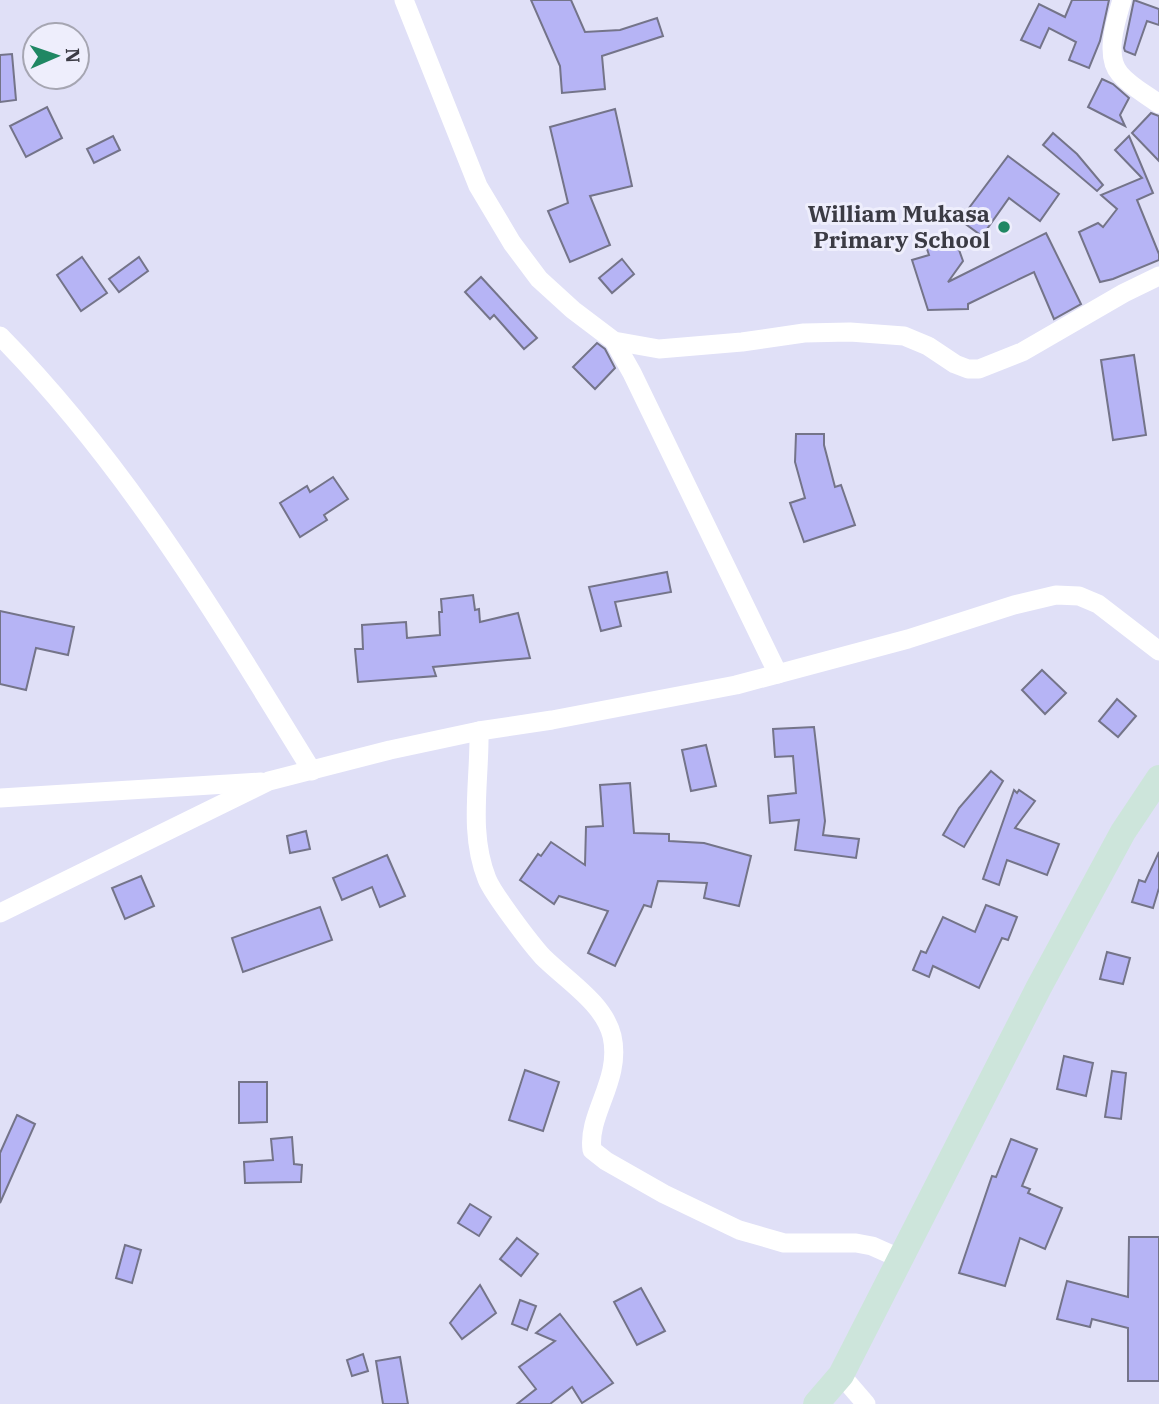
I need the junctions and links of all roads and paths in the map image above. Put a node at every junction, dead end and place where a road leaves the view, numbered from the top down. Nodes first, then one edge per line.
1 (404, 0) edge
2 (1122, 0) edge
3 (1159, 104) edge
4 (1159, 276) edge
5 (0, 336) edge
6 (614, 341) junction
7 (1159, 652) edge
8 (779, 674) junction
9 (480, 731) junction
10 (312, 771) junction
11 (1159, 778) edge
12 (270, 781) junction
13 (0, 798) edge
14 (0, 913) edge
15 (899, 1258) junction
16 (841, 1375) junction
17 (816, 1404) edge
18 (866, 1404) edge

1 - 6 street
2 - 3 street
4 - 6 street
5 - 10 street
6 - 8 street
7 - 8 street
8 - 9 street
9 - 10 street
9 - 15 street
10 - 12 street
11 - 15 main road
12 - 13 street
12 - 14 street
15 - 16 main road
16 - 17 main road
16 - 18 street

